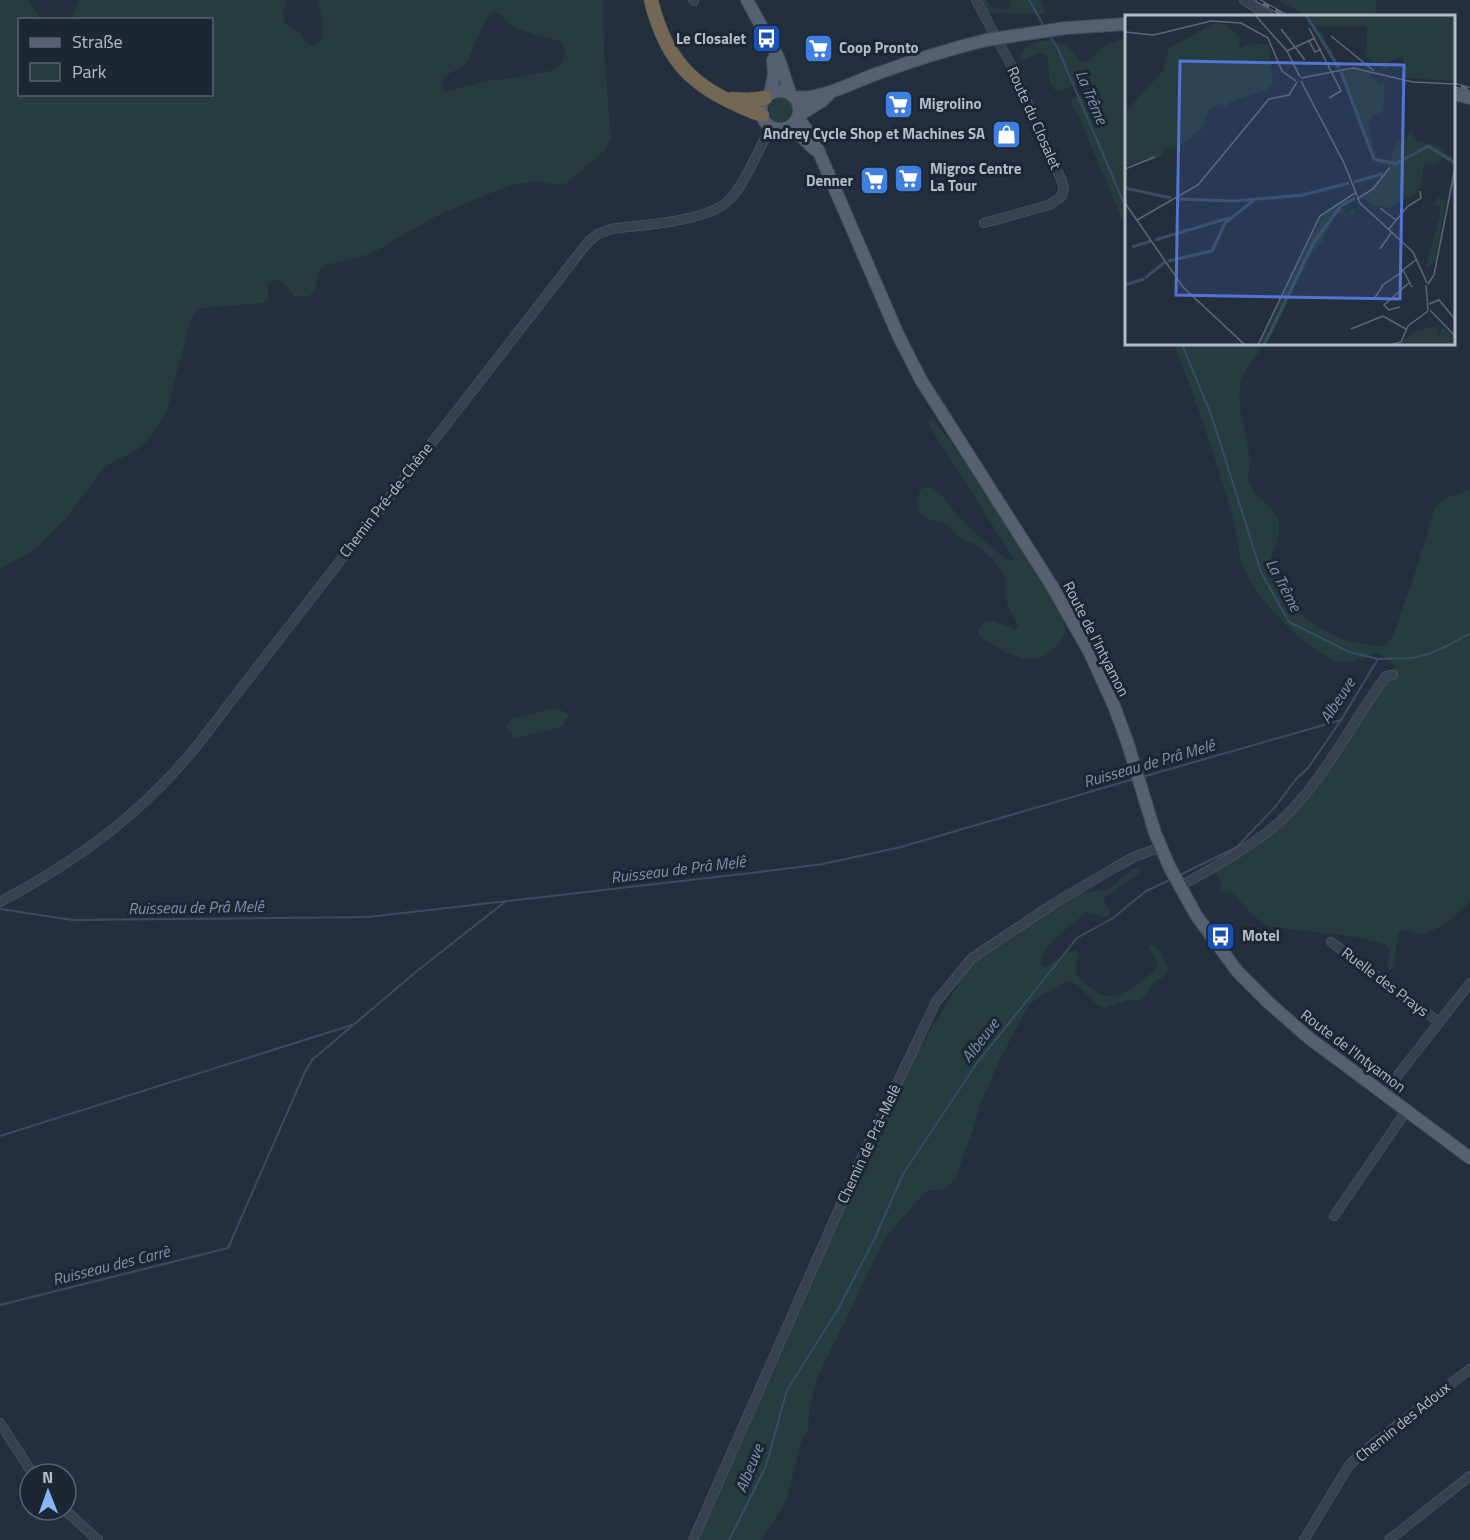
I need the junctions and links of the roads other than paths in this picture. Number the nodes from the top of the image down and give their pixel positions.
1 (651, 0) edge
2 (747, 0) edge
3 (976, 0) edge
4 (1244, 0) edge
5 (1267, 15) edge
6 (1125, 24) edge
7 (767, 39) junction
8 (832, 91) junction
9 (1455, 94) edge
10 (792, 95) junction
11 (768, 96) junction
12 (724, 98) junction
13 (1470, 99) edge
14 (762, 115) junction
15 (799, 116) junction
16 (771, 127) junction
17 (786, 128) junction
18 (822, 159) junction
19 (984, 223) dead end
20 (1393, 675) dead end
21 (1161, 847) junction
22 (1179, 885) junction
23 (0, 902) edge
24 (1331, 942) dead end
25 (1470, 983) edge
26 (1439, 1022) junction
27 (1383, 1093) junction
28 (1407, 1110) junction
29 (1470, 1158) edge
30 (1334, 1215) dead end
31 (1470, 1369) edge
32 (0, 1423) edge
33 (25, 1462) edge
34 (1470, 1476) edge
35 (78, 1521) edge
36 (98, 1540) edge
37 (693, 1540) edge
38 (1304, 1540) edge
39 (1389, 1540) edge

1 - 12 highway
2 - 7 main road
3 - 19 street, Route du Closalet
4 - 5 street
6 - 8 main road, bridge
7 - 10 main road
7 - 11 main road
8 - 10 main road
8 - 15 main road
9 - 13 main road
10 - 11 main road
10 - 15 main road
11 - 12 highway
11 - 14 main road
12 - 14 highway
14 - 16 main road
15 - 17 main road
15 - 18 main road, Route de l'Intyamon
16 - 17 main road
16 - 23 street, Chemin Pré-de-Chêne
17 - 18 main road, Route de l'Intyamon
18 - 21 main road, Route de l'Intyamon
20 - 22 street
21 - 22 main road, Route de l'Intyamon
21 - 37 street, Chemin de Prâ-Melê
22 - 27 main road, Route de l'Intyamon
24 - 26 street, Ruelle des Prays
25 - 26 street, Ruelle des Prays
26 - 27 street, Ruelle des Prays
27 - 28 main road, Route de l'Intyamon
28 - 29 main road, Route de l'Intyamon
28 - 30 street
31 - 38 street, Chemin des Adoux
32 - 33 street
34 - 39 street
35 - 36 street

